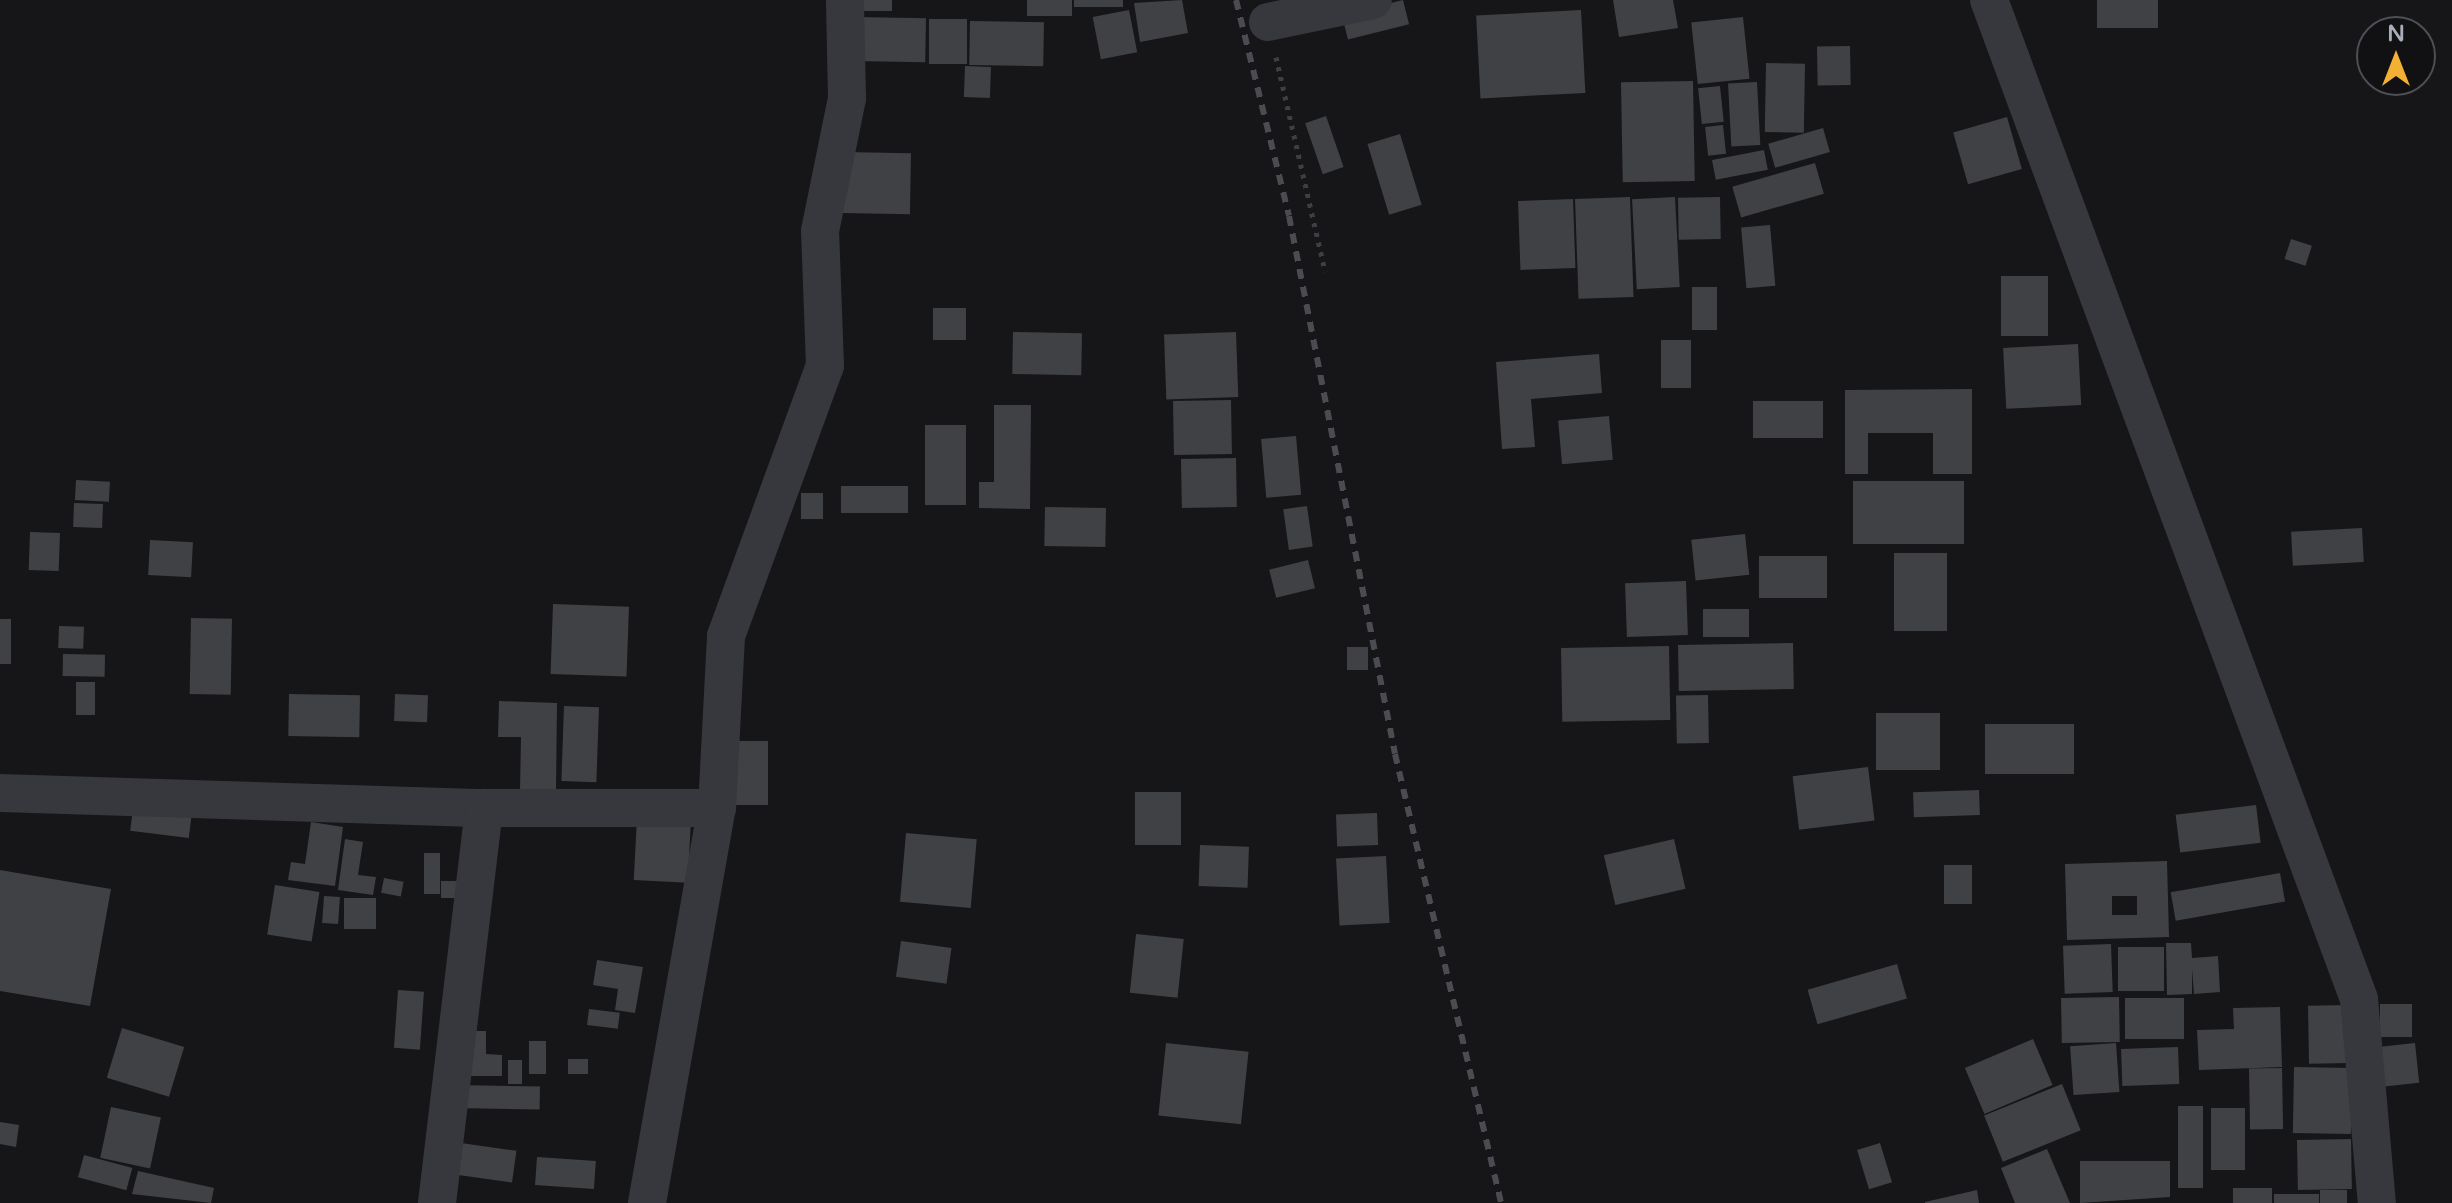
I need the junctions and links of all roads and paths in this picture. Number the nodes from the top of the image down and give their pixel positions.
1 (845, 0) edge
2 (1373, 0) edge
3 (1989, 0) edge
4 (1268, 22) joint
5 (1325, 271) dead end
6 (0, 793) edge
7 (484, 808) junction
8 (717, 808) junction
9 (437, 1203) edge
10 (647, 1203) edge
11 (2377, 1203) edge

1 - 8 street
2 - 4 street
3 - 11 street
4 - 5 path
6 - 7 street
7 - 8 street
7 - 9 street
8 - 10 street

